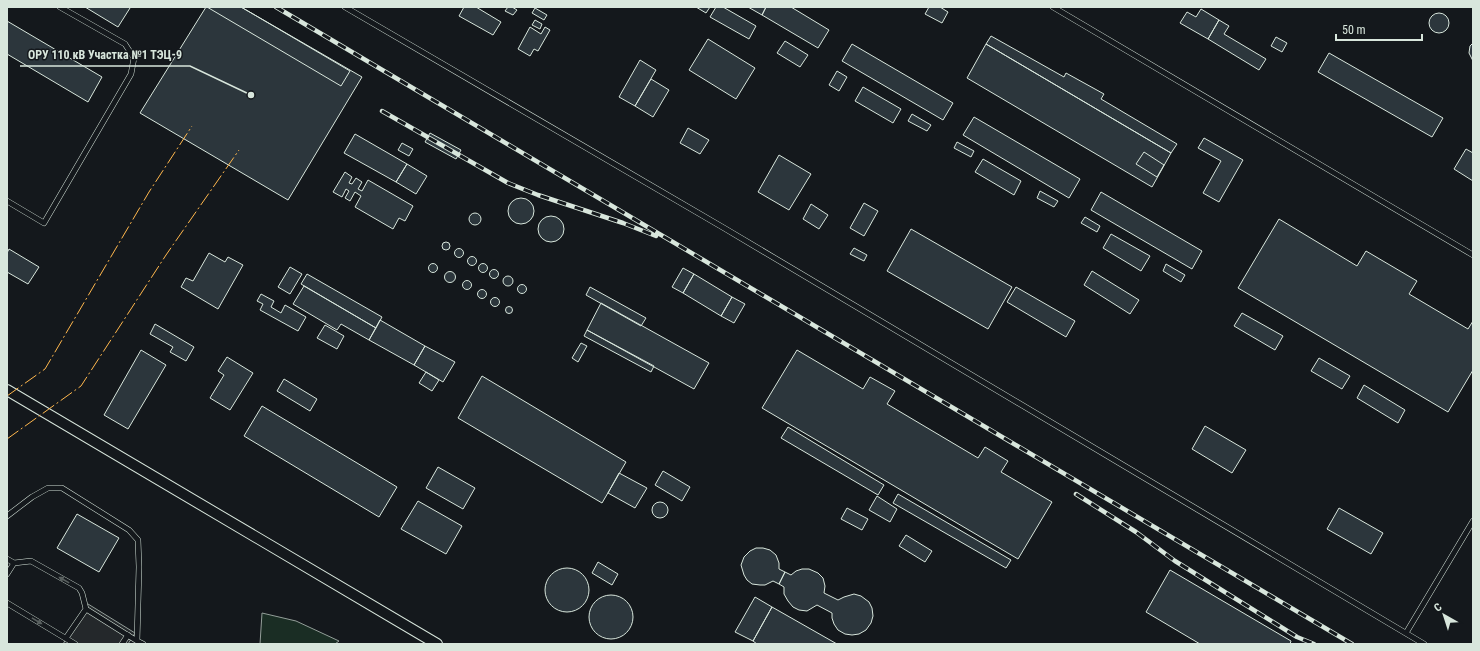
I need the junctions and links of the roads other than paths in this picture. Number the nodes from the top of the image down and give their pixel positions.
1 (60, 7) edge
2 (345, 7) edge
3 (1053, 7) edge
4 (7, 201) edge
5 (1473, 255) edge
6 (7, 390) edge
7 (7, 516) edge
8 (1473, 521) edge
9 (7, 558) edge
10 (14, 563) junction
11 (7, 574) edge
12 (7, 603) edge
13 (86, 609) junction
14 (1406, 633) junction
15 (128, 635) junction
16 (66, 638) junction
17 (137, 641) junction
18 (75, 644) edge
19 (122, 644) edge
20 (143, 644) edge
21 (437, 644) edge
22 (1424, 644) edge

1 - 4 lane
2 - 14 lane
3 - 5 lane
6 - 21 street
7 - 17 lane
8 - 14 lane
9 - 10 lane
10 - 11 lane
13 -> 10 lane
12 -> 16 lane
13 - 15 lane
13 - 16 lane
14 - 22 lane
15 - 17 lane
15 - 19 lane
16 - 18 lane
17 - 20 lane

